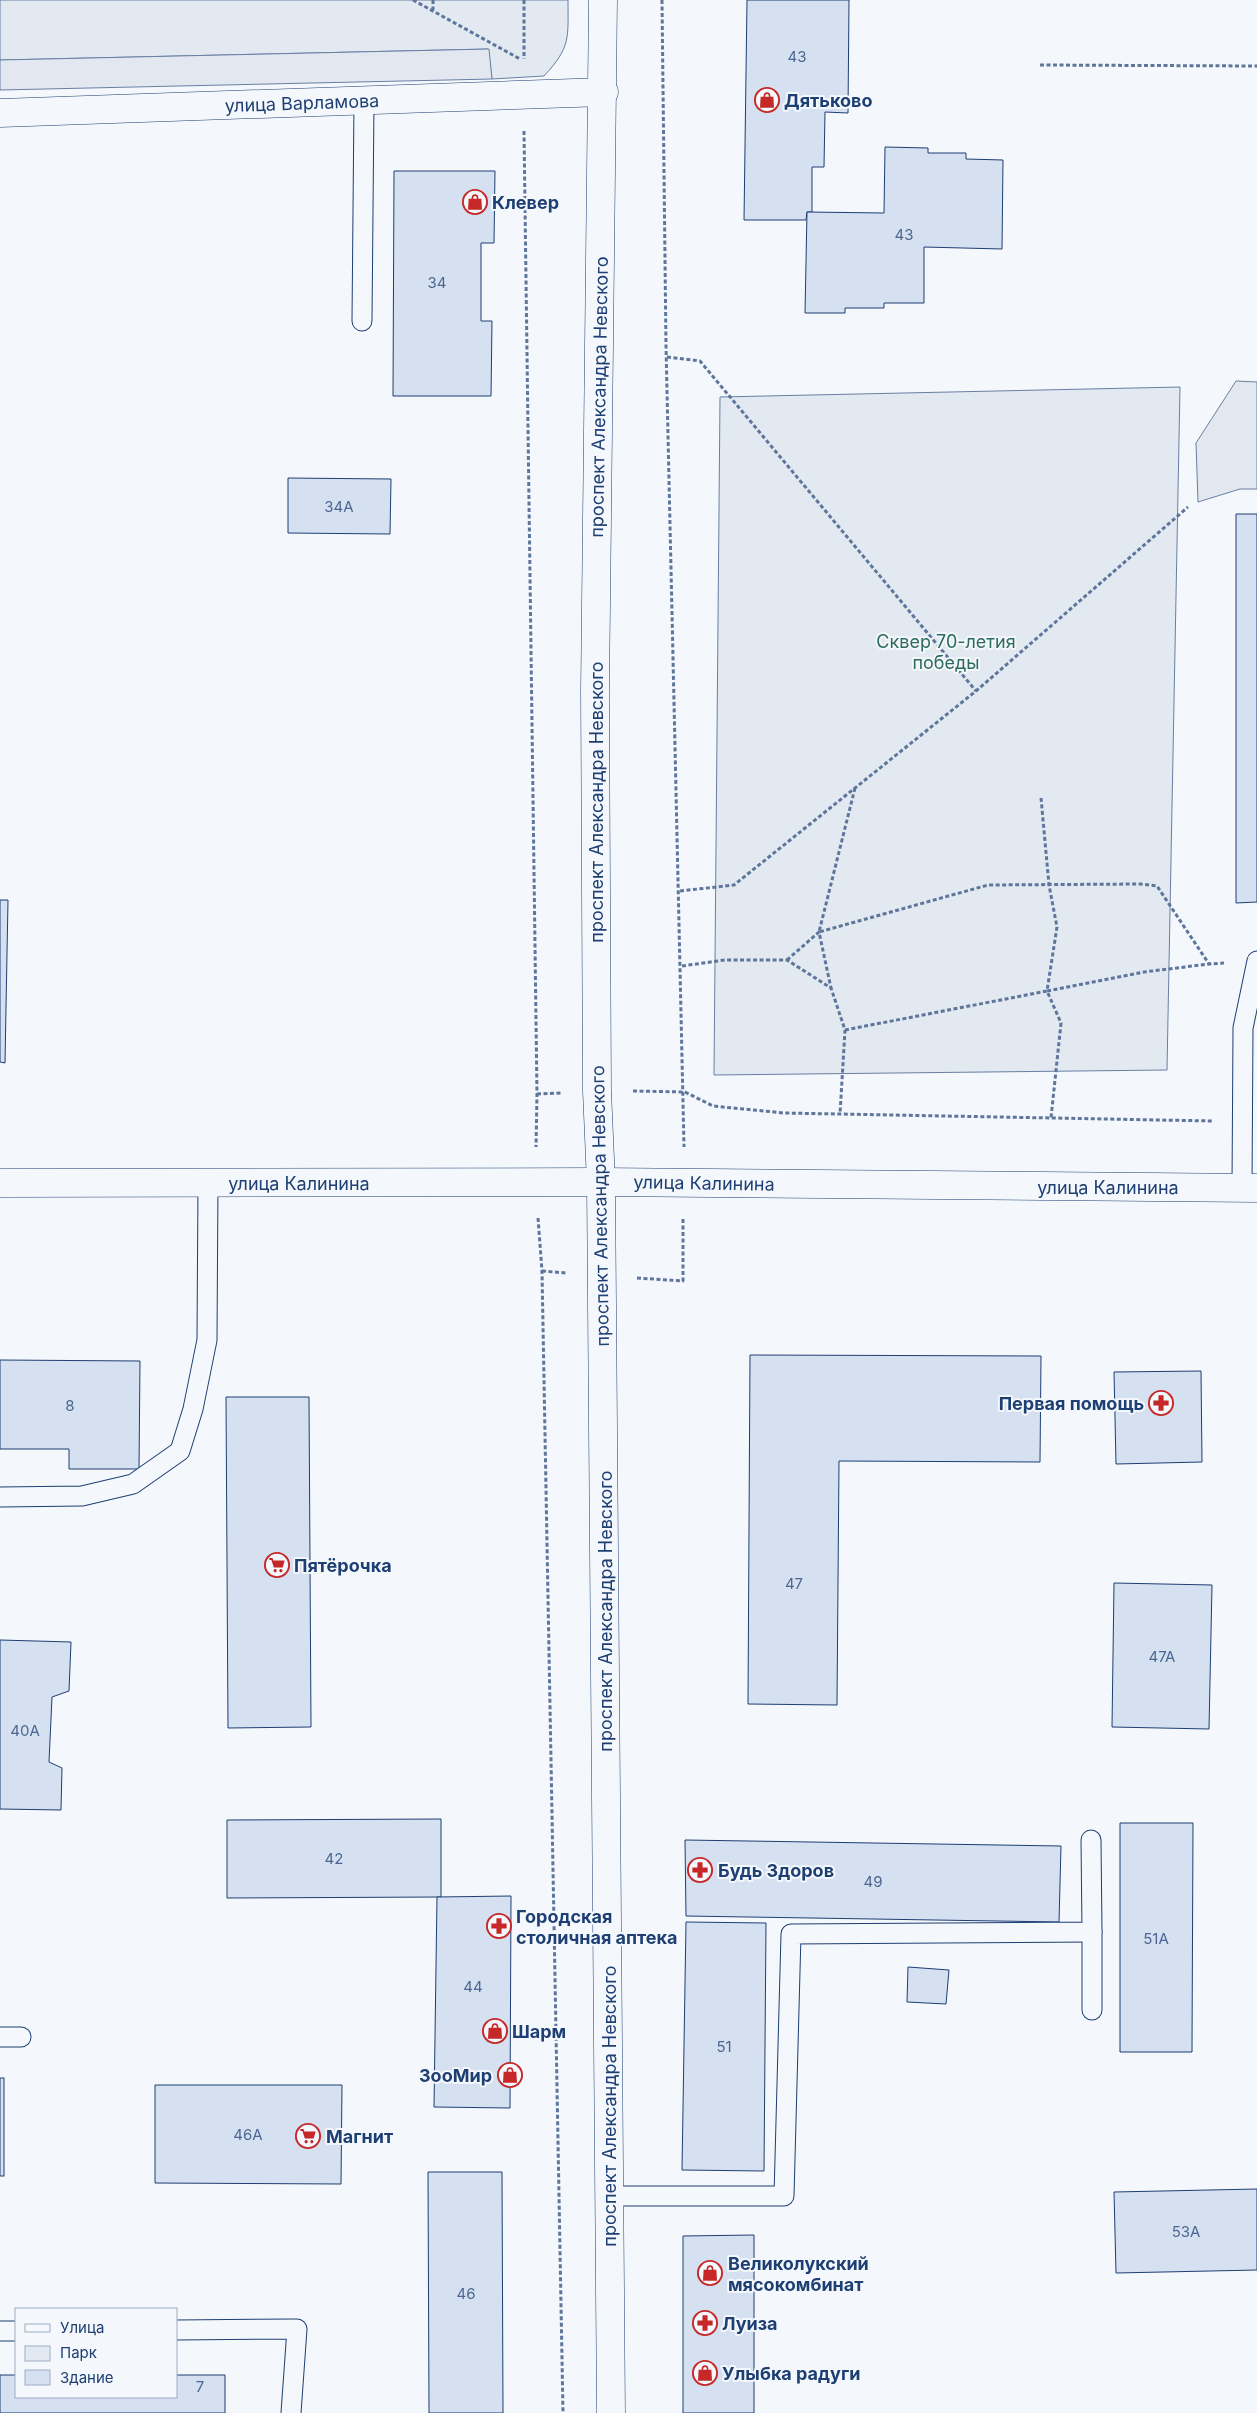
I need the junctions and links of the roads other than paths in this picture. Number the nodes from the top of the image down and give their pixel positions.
1 (603, 0) edge
2 (604, 92) junction
3 (364, 101) junction
4 (0, 114) edge
5 (362, 321) dead end
6 (1256, 961) edge
7 (601, 1182) junction
8 (208, 1183) junction
9 (0, 1184) edge
10 (1249, 1187) edge
11 (0, 1497) edge
12 (1091, 1840) dead end
13 (1092, 1932) junction
14 (1092, 2010) dead end
15 (0, 2037) edge
16 (21, 2037) dead end
17 (609, 2196) junction
18 (178, 2330) edge
19 (0, 2331) edge
20 (15, 2331) edge
21 (291, 2413) edge
22 (611, 2413) edge

1 - 2 main road, проспект Александра Невского
2 - 3 main road, улица Варламова
2 - 7 main road, проспект Александра Невского
3 - 4 main road, улица Варламова
3 - 5 lane
6 - 10 lane
7 - 8 main road, улица Калинина
7 - 10 main road, улица Калинина
7 - 17 main road, проспект Александра Невского
8 - 9 main road, улица Калинина
8 - 11 lane
12 - 13 lane
13 - 14 lane
13 - 17 lane
15 - 16 lane
17 - 22 main road, проспект Александра Невского
18 - 21 lane
19 - 20 lane

